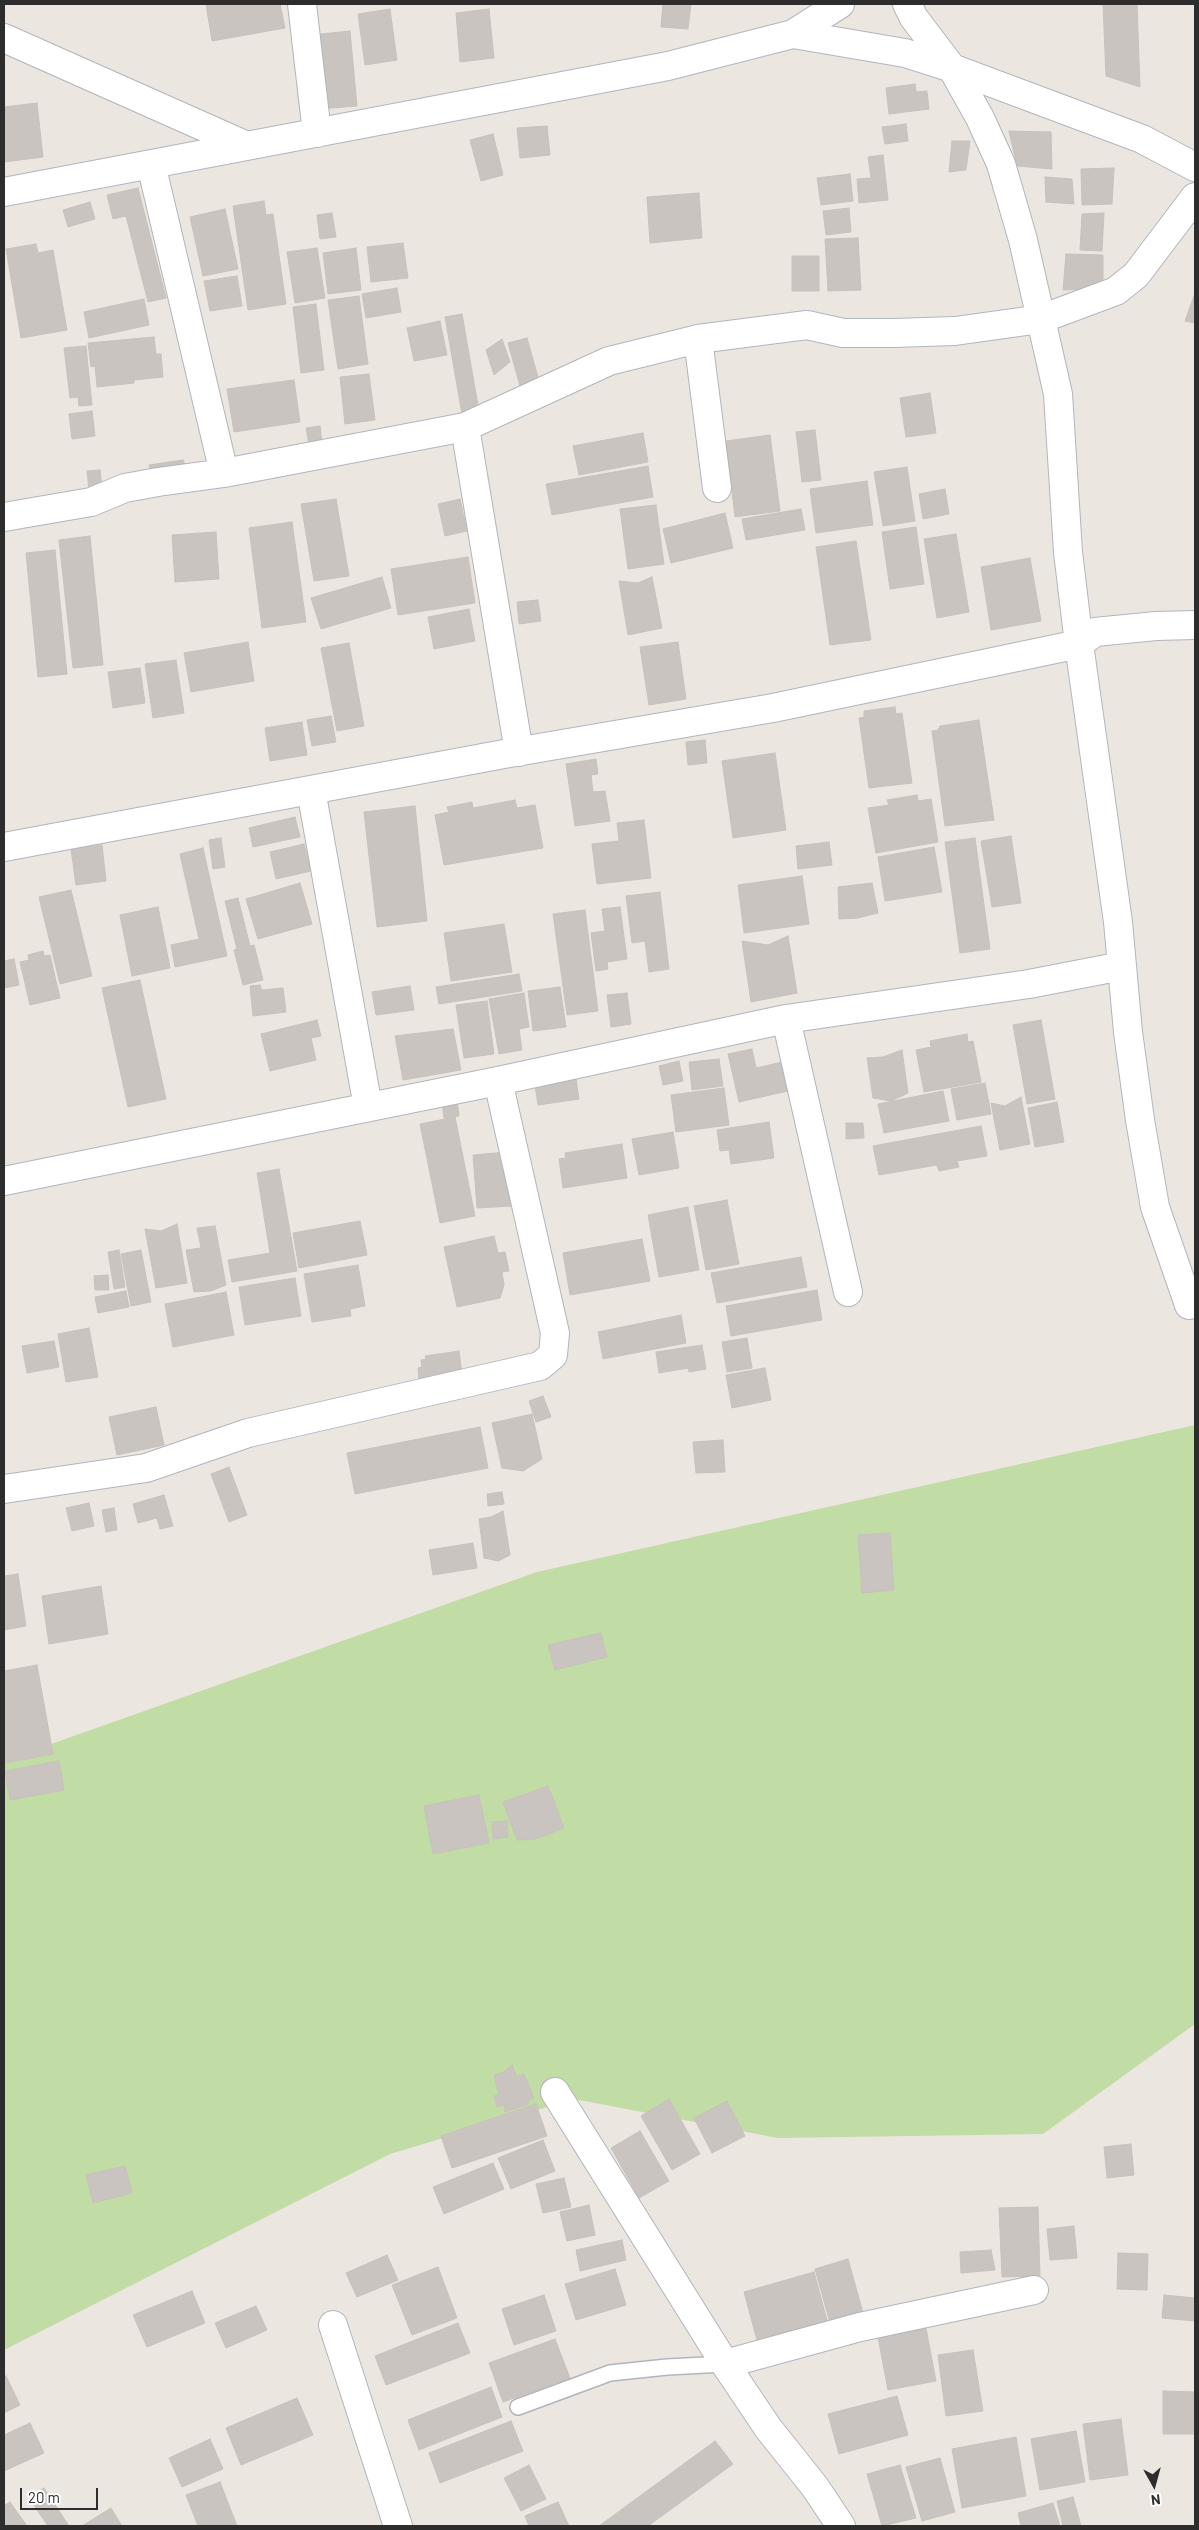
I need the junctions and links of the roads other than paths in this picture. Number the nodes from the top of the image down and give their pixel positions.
1 (302, 4) edge
2 (840, 4) edge
3 (908, 4) edge
4 (793, 34) junction
5 (4, 38) edge
6 (952, 68) junction
7 (317, 133) junction
8 (247, 146) junction
9 (151, 164) junction
10 (1195, 167) edge
11 (4, 192) edge
12 (1195, 197) edge
13 (1041, 319) junction
14 (698, 339) junction
15 (465, 428) junction
16 (224, 474) junction
17 (718, 488) dead end
18 (4, 517) edge
19 (1195, 625) edge
20 (1079, 644) junction
21 (519, 752) junction
22 (311, 790) junction
23 (4, 847) edge
24 (1122, 966) junction
25 (786, 1019) junction
26 (498, 1081) junction
27 (368, 1107) junction
28 (4, 1180) edge
29 (848, 1292) dead end
30 (1189, 1305) dead end
31 (4, 1489) edge
32 (555, 2092) dead end
33 (1034, 2290) dead end
34 (333, 2325) dead end
35 (724, 2364) junction
36 (518, 2407) dead end
37 (398, 2526) edge
38 (841, 2526) edge

1 - 7 street
2 - 4 street
3 - 6 street
4 - 6 street
4 - 7 street
5 - 8 street
6 - 10 street
6 - 13 street
7 - 8 street
8 - 9 street
9 - 11 street
9 - 16 street
12 - 13 street
13 - 14 street
13 - 20 street
14 - 15 street
14 - 17 street
15 - 16 street
15 - 21 street
16 - 18 street
19 - 20 street
20 - 21 street
20 - 24 street
21 - 22 street
22 - 23 street
22 - 27 street
24 - 25 street
24 - 30 street
25 - 26 street
25 - 29 street
26 - 27 street
26 - 31 street
27 - 28 street
32 - 35 street
33 - 35 street
34 - 37 street
35 - 36 lane
35 - 38 street

